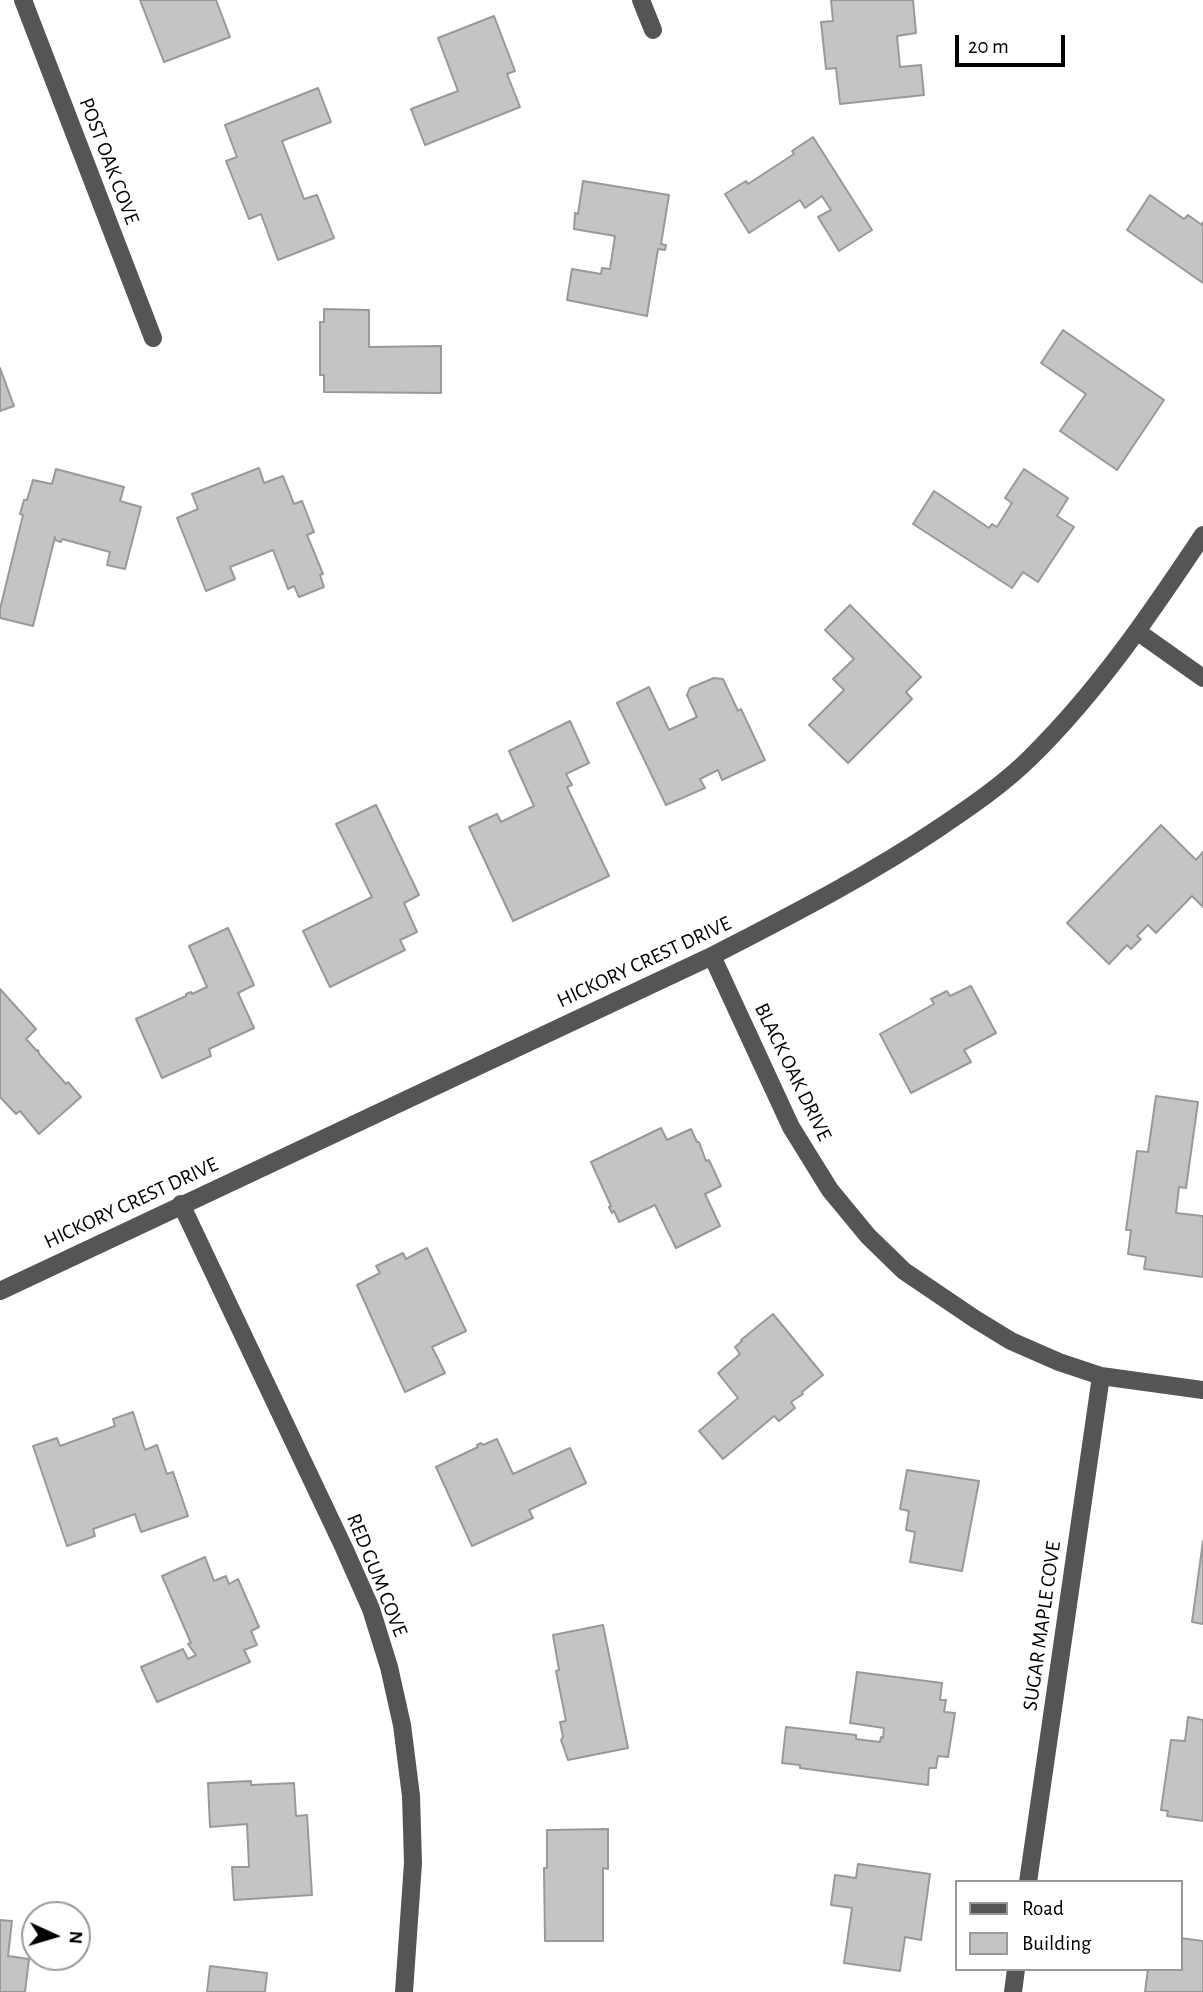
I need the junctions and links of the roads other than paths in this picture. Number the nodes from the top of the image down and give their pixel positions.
1 (23, 0) edge
2 (642, 0) edge
3 (653, 30) dead end
4 (153, 338) dead end
5 (1203, 535) edge
6 (1138, 632) junction
7 (1203, 678) edge
8 (712, 956) junction
9 (181, 1204) junction
10 (0, 1291) edge
11 (1101, 1376) junction
12 (1203, 1390) edge
13 (1028, 1880) edge
14 (1016, 1971) edge
15 (404, 1992) edge
16 (1013, 1992) edge

1 - 4 street, POST OAK COVE
2 - 3 street
5 - 6 street, HICKORY CREST DRIVE
6 - 7 street
6 - 8 street, HICKORY CREST DRIVE
8 - 9 street, HICKORY CREST DRIVE
8 - 11 street, BLACK OAK DRIVE
9 - 10 street, HICKORY CREST DRIVE
9 - 15 street, RED GUM COVE
11 - 12 street, BLACK OAK DRIVE
11 - 13 street, SUGAR MAPLE COVE
14 - 16 street

